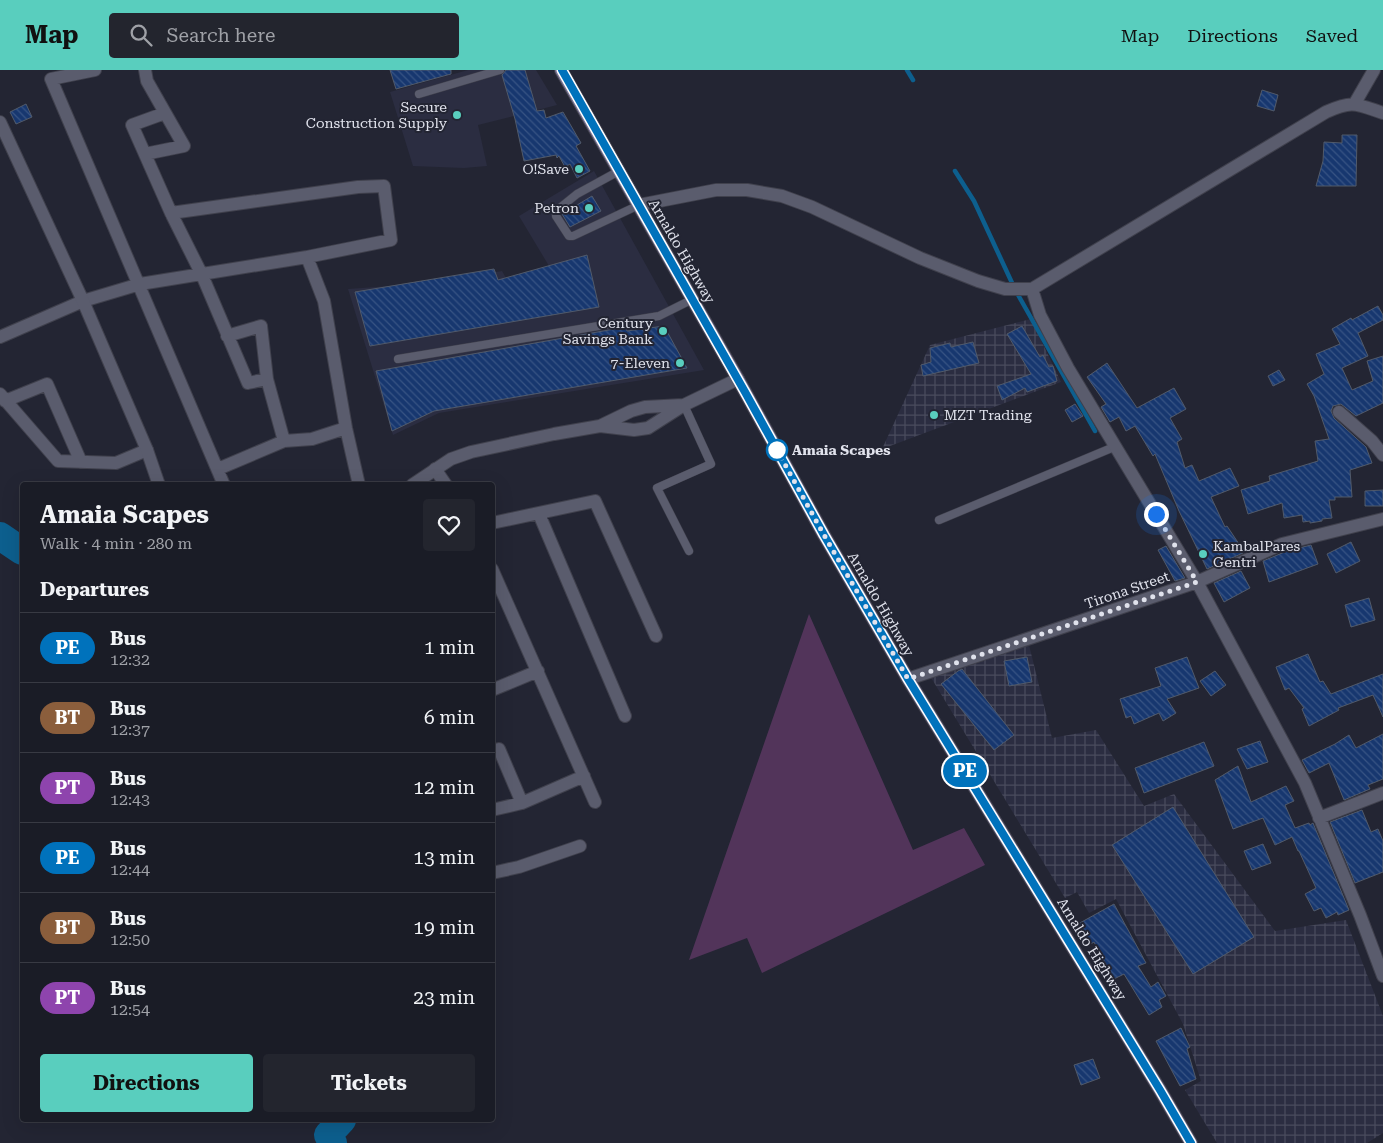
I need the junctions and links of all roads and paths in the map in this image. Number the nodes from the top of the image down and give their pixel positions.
1 (95, 70) edge
2 (145, 70) edge
3 (500, 70) edge
4 (562, 70) edge
5 (1374, 70) edge
6 (419, 94) dead end
7 (1355, 103) junction
8 (165, 113) junction
9 (1383, 113) edge
10 (0, 122) edge
11 (144, 154) junction
12 (619, 171) junction
13 (639, 205) junction
14 (171, 213) junction
15 (306, 257) junction
16 (202, 275) junction
17 (140, 284) junction
18 (1032, 289) junction
19 (693, 300) junction
20 (83, 301) junction
21 (227, 336) junction
22 (0, 337) edge
23 (398, 359) dead end
24 (267, 379) junction
25 (738, 379) junction
26 (3, 397) edge
27 (684, 405) junction
28 (1340, 412) dead end
29 (600, 426) junction
30 (346, 428) junction
31 (284, 441) junction
32 (1114, 447) junction
33 (147, 450) junction
34 (1383, 455) edge
35 (81, 462) junction
36 (435, 469) junction
37 (218, 470) junction
38 (158, 482) edge
39 (223, 482) edge
40 (358, 482) edge
41 (416, 482) edge
42 (444, 482) edge
43 (539, 514) junction
44 (1383, 519) edge
45 (939, 520) dead end
46 (495, 522) edge
47 (689, 551) dead end
48 (495, 576) edge
49 (1197, 582) junction
50 (656, 636) dead end
51 (538, 671) junction
52 (908, 679) junction
53 (495, 689) edge
54 (625, 716) dead end
55 (495, 751) edge
56 (584, 776) junction
57 (1383, 793) edge
58 (595, 802) dead end
59 (522, 803) junction
60 (495, 809) edge
61 (1319, 818) junction
62 (580, 846) dead end
63 (495, 873) edge
64 (1383, 976) edge
65 (1191, 1143) edge

1 - 17 street
2 - 8 street
3 - 6 lane
4 - 12 main road, Arnaldo Highway
5 - 7 street
7 - 9 street
7 - 18 street
8 - 11 street
8 - 11 street
10 - 20 street
11 - 14 street
12 - 13 main road, Arnaldo Highway
12 - 13 lane
13 - 18 street
13 - 19 main road, Arnaldo Highway
14 - 15 street
14 - 16 street
15 - 16 street
15 - 30 street
16 - 17 street
16 - 21 street
17 - 20 street
17 - 37 street
18 - 32 street
19 - 23 lane
19 - 25 main road, Arnaldo Highway
20 - 22 street
20 - 33 street
21 - 24 street
21 - 24 street
24 - 31 street
25 - 27 street
25 - 52 main road, Arnaldo Highway
26 - 35 street
26 - 35 street
27 - 29 street
27 - 29 street
27 - 47 lane
28 - 34 street
29 - 36 street
30 - 31 street
30 - 40 street
31 - 37 street
32 - 45 lane
32 - 49 street
33 - 35 street
33 - 38 street
36 - 41 street
36 - 42 street
37 - 39 street
43 - 46 street
43 - 50 street
43 - 54 street
44 - 49 street, Tirona Street
48 - 51 street
49 - 52 street, Tirona Street
49 - 61 street
51 - 53 street
51 - 56 street
52 - 65 main road, Arnaldo Highway
55 - 59 street
56 - 58 street
56 - 59 street
57 - 61 street
59 - 60 street
61 - 64 street
62 - 63 street

